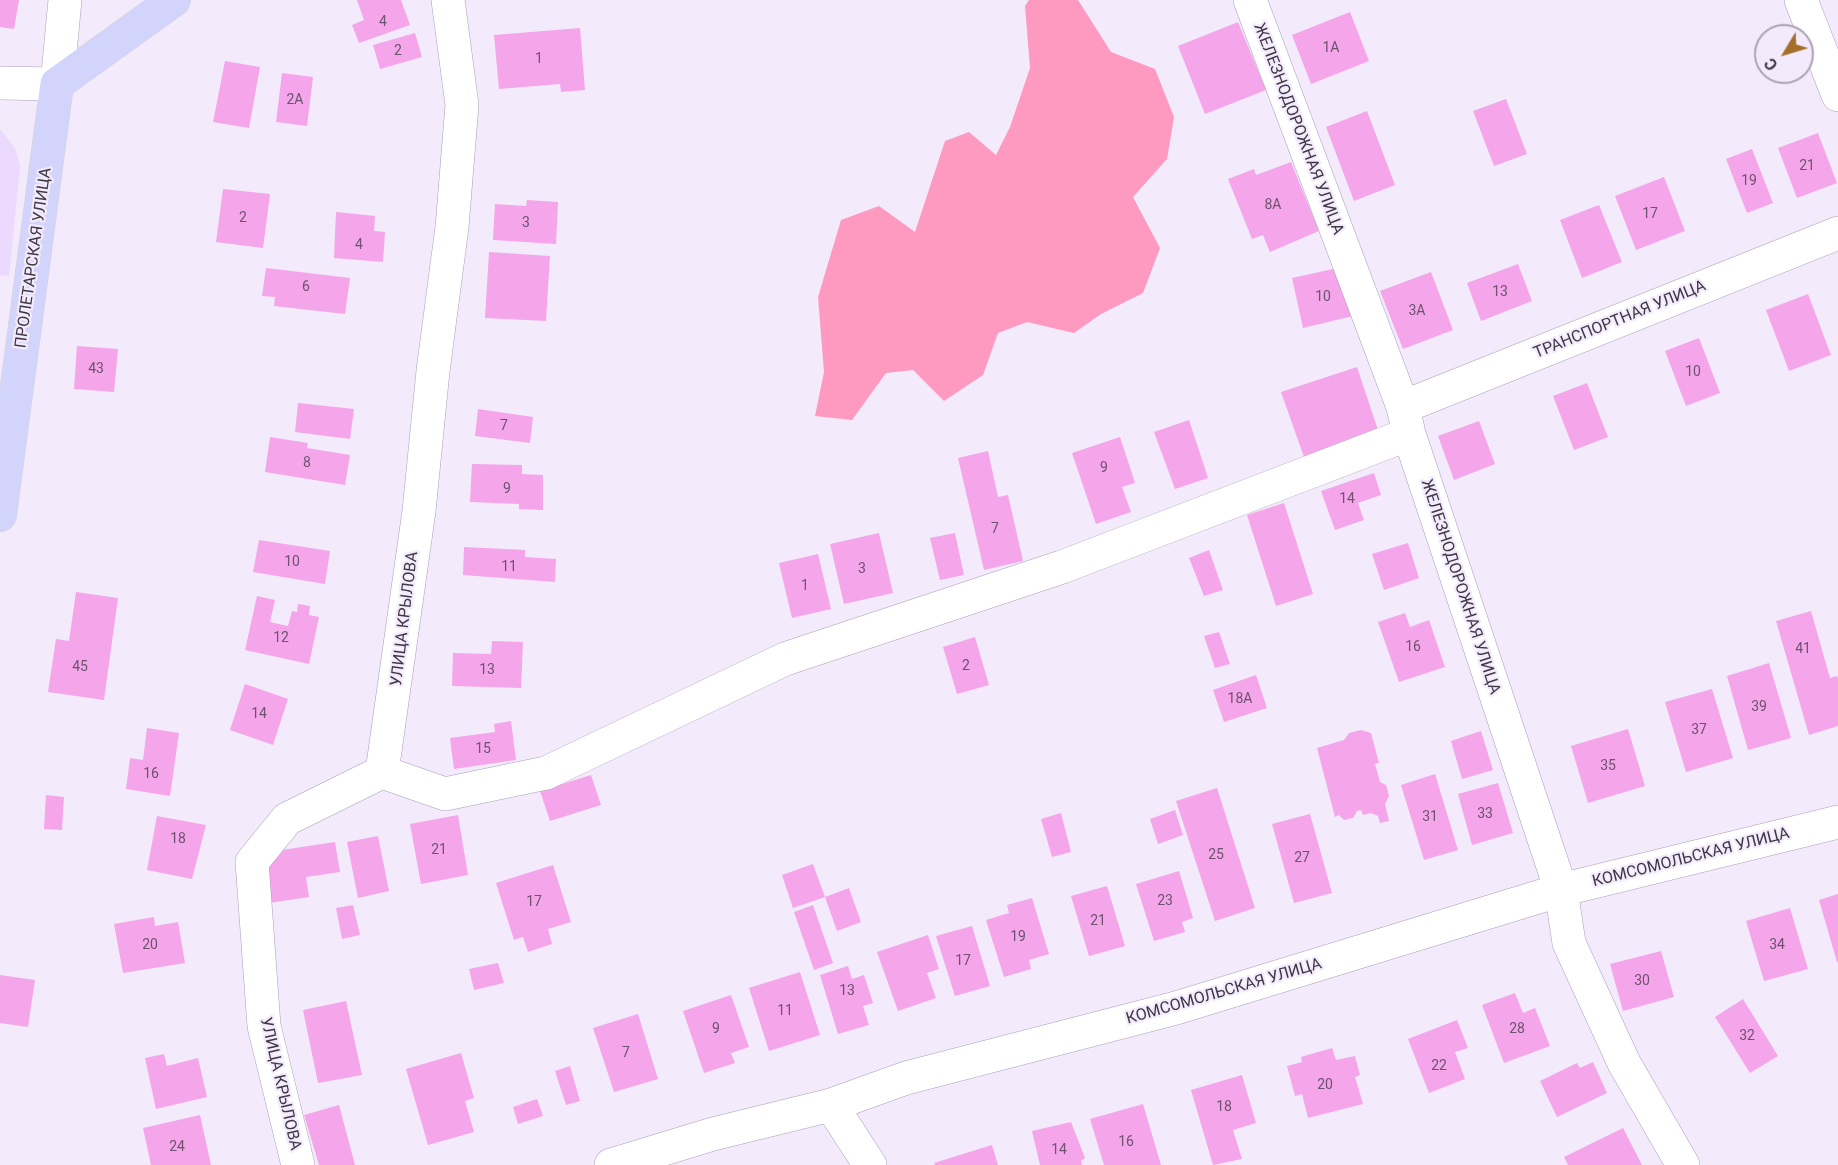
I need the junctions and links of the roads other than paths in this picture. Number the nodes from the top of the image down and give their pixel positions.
1 (65, 0) edge
2 (143, 0) edge
3 (173, 0) edge
4 (448, 0) edge
5 (1250, 0) edge
6 (1801, 0) edge
7 (0, 83) edge
8 (57, 84) junction
9 (1838, 95) edge
10 (1838, 233) edge
11 (1406, 421) junction
12 (0, 515) edge
13 (382, 772) junction
14 (1838, 822) edge
15 (1561, 890) junction
16 (831, 1105) junction
17 (298, 1165) edge
18 (611, 1165) edge
19 (870, 1165) edge
20 (1683, 1165) edge

1 - 8 street, ПРОЛЕТАРСКАЯ УЛИЦА
2 - 3 street
3 - 8 main road
4 - 13 street, УЛИЦА КРЫЛОВА
5 - 11 street, ЖЕЛЕЗНОДОРОЖНАЯ УЛИЦА
6 - 9 street
7 - 8 street
8 - 12 main road, ПРОЛЕТАРСКАЯ УЛИЦА
10 - 11 street, ТРАНСПОРТНАЯ УЛИЦА
11 - 13 street, ТРАНСПОРТНАЯ УЛИЦА
11 - 15 street, ЖЕЛЕЗНОДОРОЖНАЯ УЛИЦА
13 - 17 street, УЛИЦА КРЫЛОВА
14 - 15 street, КОМСОМОЛЬСКАЯ УЛИЦА
15 - 16 street, КОМСОМОЛЬСКАЯ УЛИЦА
15 - 20 street, ЖЕЛЕЗНОДОРОЖНАЯ УЛИЦА
16 - 18 street, КОМСОМОЛЬСКАЯ УЛИЦА
16 - 19 street

